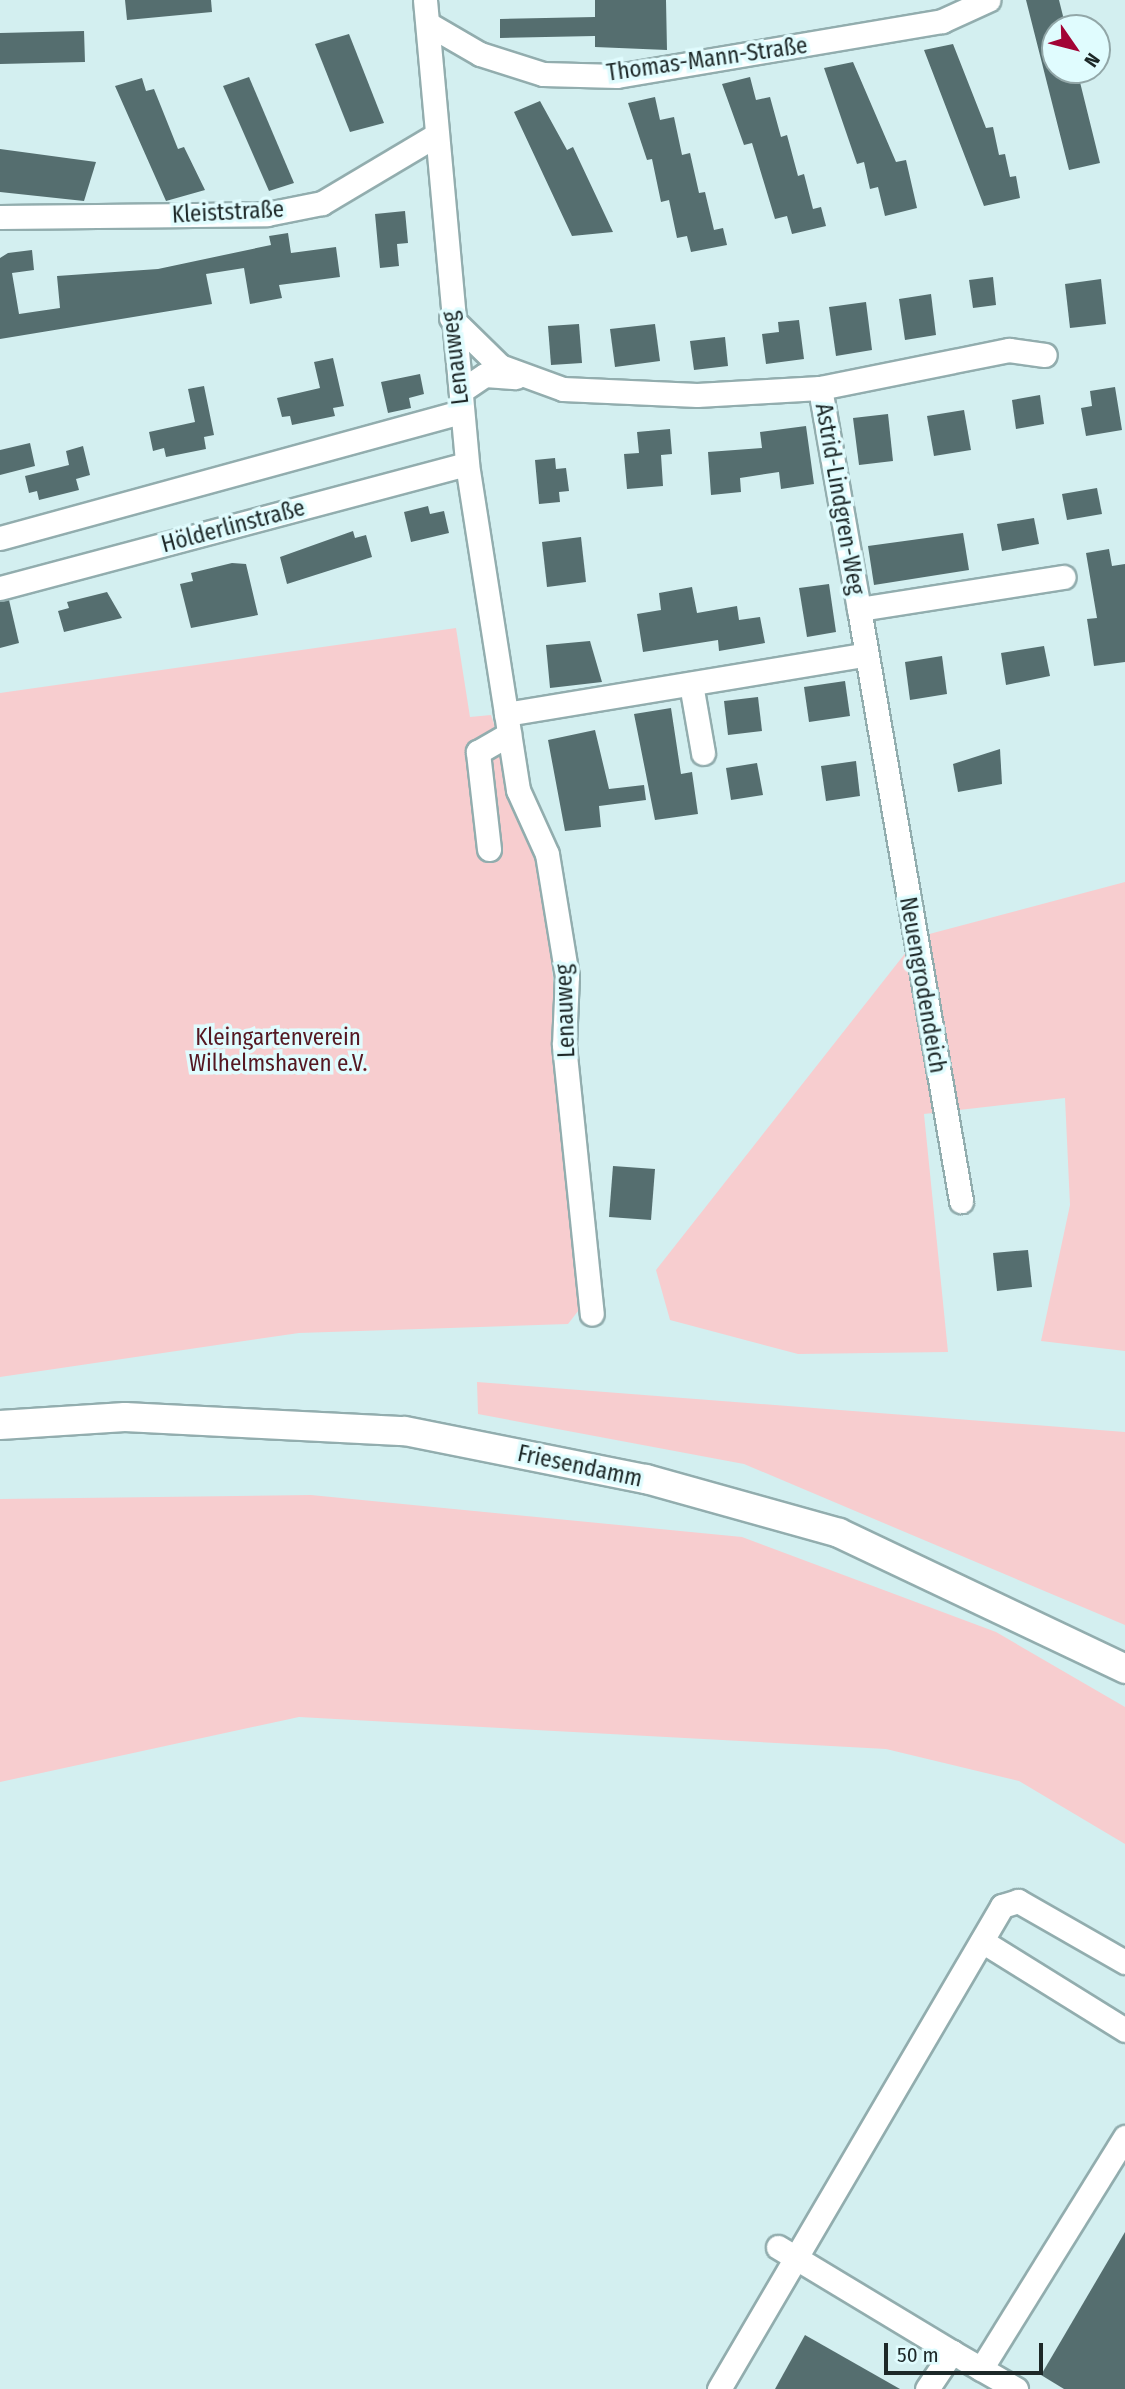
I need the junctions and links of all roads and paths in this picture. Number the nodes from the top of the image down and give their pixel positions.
1 (425, 0) edge
2 (988, 0) edge
3 (429, 26) junction
4 (436, 135) junction
5 (0, 217) edge
6 (450, 317) junction
7 (1045, 355) dead end
8 (526, 378) junction
9 (820, 388) junction
10 (461, 402) junction
11 (467, 464) junction
12 (0, 538) edge
13 (1064, 577) dead end
14 (0, 587) edge
15 (859, 610) junction
16 (864, 655) junction
17 (691, 684) junction
18 (508, 724) junction
19 (703, 753) dead end
20 (886, 769) joint
21 (489, 849) dead end
22 (961, 1201) dead end
23 (592, 1314) dead end
24 (0, 1425) edge
25 (1125, 1669) edge
26 (982, 1941) junction
27 (1125, 1962) edge
28 (1125, 2030) edge
29 (1125, 2137) edge
30 (786, 2252) junction
31 (952, 2352) junction
32 (981, 2369) junction
33 (719, 2389) edge
34 (927, 2389) edge
35 (1016, 2389) edge

1 - 3 street, Lenauweg
2 - 3 street, Thomas-Mann-Straße
3 - 4 street, Lenauweg
4 - 5 street, Kleiststraße
4 - 6 street, Lenauweg
6 - 8 street
6 - 10 street, Lenauweg
7 - 9 street
8 - 9 street
8 - 10 street
9 - 15 street, Astrid-Lindgren-Weg
10 - 11 street, Lenauweg
10 - 12 street
11 - 14 street, Hölderlinstraße
11 - 18 street, Lenauweg
13 - 15 street, Astrid-Lindgren-Weg
15 - 16 street, Astrid-Lindgren-Weg
16 - 17 street
16 - 20 street, Astrid-Lindgren-Weg
17 - 18 street
17 - 19 street
18 - 21 street
18 - 23 street, Lenauweg
20 - 22 street, Neuengrodendeich
24 - 25 main road, Friesendamm
26 - 27 street
26 - 28 street
26 - 30 street
29 - 32 street
30 - 31 street
30 - 33 street
31 - 32 street
31 - 34 street
32 - 35 street

